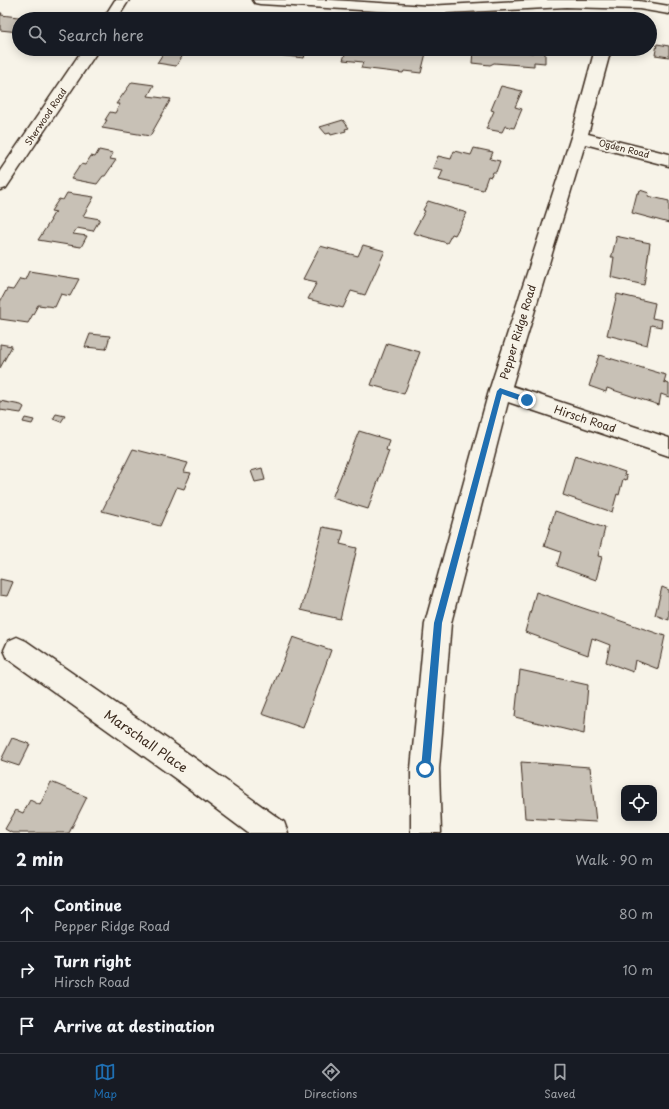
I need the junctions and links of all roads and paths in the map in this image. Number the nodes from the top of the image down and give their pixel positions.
1 (122, 0) edge
2 (260, 0) edge
3 (300, 2) edge
4 (616, 2) edge
5 (669, 10) edge
6 (114, 12) edge
7 (614, 12) edge
8 (86, 56) edge
9 (601, 56) edge
10 (579, 137) junction
11 (669, 160) edge
12 (0, 184) edge
13 (500, 391) junction
14 (669, 447) edge
15 (17, 650) dead end
16 (273, 833) edge
17 (426, 833) edge

1 - 6 street
2 - 3 street
3 - 4 street
4 - 5 street
4 - 7 street
8 - 12 street, Sherwood Road
9 - 10 street, Pepper Ridge Road
10 - 11 street, Ogden Road
10 - 13 street, Pepper Ridge Road
13 - 14 street, Hirsch Road
13 - 17 street, Pepper Ridge Road
15 - 16 street, Marschall Place

